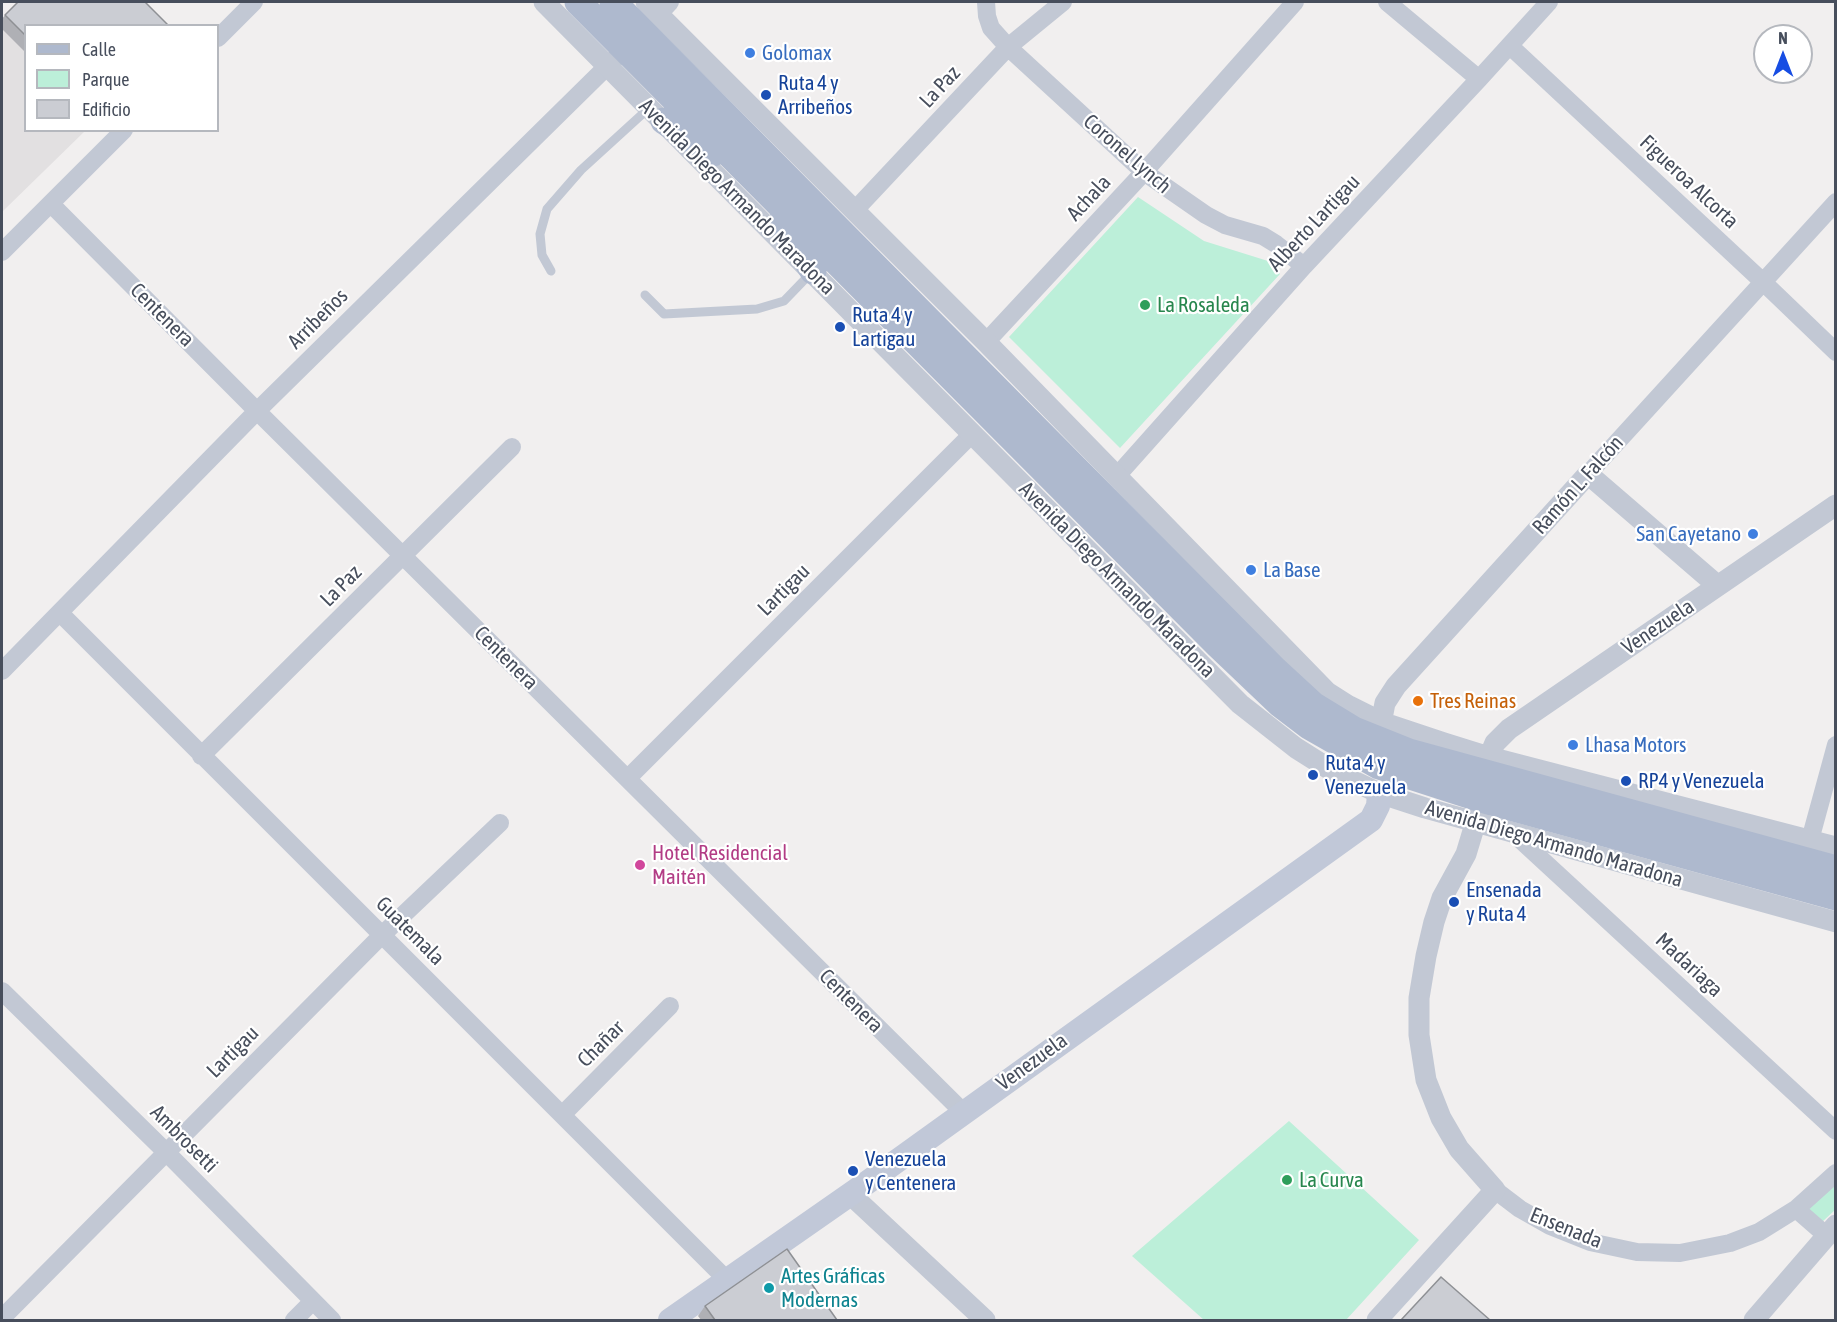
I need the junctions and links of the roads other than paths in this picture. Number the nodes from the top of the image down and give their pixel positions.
1 (254, 2) edge
2 (544, 2) edge
3 (578, 2) edge
4 (613, 2) edge
5 (986, 2) edge
6 (1063, 2) edge
7 (1295, 2) edge
8 (1387, 2) edge
9 (1549, 2) edge
10 (641, 27) edge
11 (219, 37) edge
12 (1008, 46) junction
13 (1510, 46) junction
14 (1479, 79) junction
15 (656, 114) junction
16 (122, 132) edge
17 (1144, 172) junction
18 (758, 183) junction
19 (1836, 202) edge
20 (51, 204) junction
21 (855, 210) junction
22 (2, 252) edge
23 (1304, 266) junction
24 (552, 271) dead end
25 (813, 272) junction
26 (1762, 281) junction
27 (645, 296) dead end
28 (986, 342) junction
29 (1836, 352) edge
30 (257, 411) junction
31 (972, 434) junction
32 (512, 447) dead end
33 (1588, 474) junction
34 (1116, 477) junction
35 (1836, 505) edge
36 (404, 556) junction
37 (1718, 586) junction
38 (60, 613) junction
39 (2, 671) edge
40 (1379, 743) junction
41 (1836, 745) edge
42 (201, 756) junction
43 (628, 778) junction
44 (1483, 788) junction
45 (1379, 793) junction
46 (500, 823) dead end
47 (1513, 833) junction
48 (1810, 840) junction
49 (1836, 847) edge
50 (1836, 869) edge
51 (1836, 897) edge
52 (1836, 922) edge
53 (382, 935) junction
54 (2, 992) edge
55 (670, 1006) dead end
56 (963, 1112) junction
57 (563, 1114) junction
58 (1836, 1131) edge
59 (165, 1151) junction
60 (1836, 1173) edge
61 (1495, 1190) junction
62 (850, 1194) junction
63 (1796, 1209) junction
64 (1831, 1230) edge
65 (728, 1281) junction
66 (313, 1301) junction
67 (2, 1318) edge
68 (294, 1320) edge
69 (332, 1320) edge
70 (670, 1320) edge
71 (985, 1320) edge
72 (1377, 1320) edge
73 (1754, 1320) edge

1 - 11 street
2 - 10 street, Avenida Diego Armando Maradona
3 - 10 main road, Avenida Diego Armando Maradona
4 - 10 main road, Avenida Diego Armando Maradona
5 - 12 street, Coronel Lynch
6 - 12 street, La Paz
7 - 17 street, Achala
8 - 14 street
9 - 13 street, Alberto Lartigau
10 - 15 street, Avenida Diego Armando Maradona
10 - 18 main road, Avenida Diego Armando Maradona
10 - 21 street, Avenida Diego Armando Maradona
10 - 30 street, Arribeños
10 - 40 main road, Avenida Diego Armando Maradona
12 - 17 street, Coronel Lynch
12 - 21 street, La Paz
13 - 14 street, Alberto Lartigau
13 - 26 street, Figueroa Alcorta
14 - 23 street, Alberto Lartigau
15 - 18 main road
15 - 24 lane
15 - 25 street, Avenida Diego Armando Maradona
16 - 20 street
17 - 23 street, Coronel Lynch
17 - 28 street, Achala
18 - 25 main road
18 - 40 main road, Avenida Diego Armando Maradona
19 - 26 street, Ramón L. Falcón
20 - 22 street
20 - 30 street, Centenera
21 - 28 street, Avenida Diego Armando Maradona
23 - 34 street, Alberto Lartigau
25 - 27 lane
25 - 31 street, Avenida Diego Armando Maradona
26 - 29 street, Figueroa Alcorta
26 - 33 street, Ramón L. Falcón
28 - 34 street, Avenida Diego Armando Maradona
30 - 36 street, Centenera
30 - 38 street, Arribeños
31 - 43 street, Lartigau
31 - 45 street, Avenida Diego Armando Maradona
32 - 36 street, La Paz
33 - 37 street
33 - 40 street, Ramón L. Falcón
34 - 40 street, Avenida Diego Armando Maradona
35 - 37 street, Venezuela
36 - 42 street, La Paz
36 - 43 street, Centenera
37 - 44 street, Venezuela
38 - 39 street, Arribeños
38 - 42 street, Guatemala
40 - 44 main road, Avenida Diego Armando Maradona
40 - 44 street, Avenida Diego Armando Maradona
40 - 45 street, Ramón L. Falcón
41 - 48 street
42 - 53 street, Guatemala
43 - 56 street, Centenera
44 - 45 street, Avenida Diego Armando Maradona
44 - 47 street, Avenida Diego Armando Maradona
44 - 48 street, Avenida Diego Armando Maradona
44 - 50 main road, Avenida Diego Armando Maradona
44 - 51 main road, Avenida Diego Armando Maradona
44 - 61 street, Ensenada
45 - 56 main road, Venezuela
46 - 53 street, Lartigau
47 - 52 street, Avenida Diego Armando Maradona
47 - 58 street, Madariaga
48 - 49 street, Avenida Diego Armando Maradona
53 - 57 street, Guatemala
53 - 59 street, Lartigau
54 - 59 street, Ambrosetti
55 - 57 street, Chañar
56 - 62 main road, Venezuela
57 - 65 street, Guatemala
59 - 66 street, Ambrosetti
59 - 67 street, Lartigau
60 - 63 street, Ensenada
61 - 63 street, Ensenada
61 - 72 street
62 - 65 main road, Venezuela
62 - 71 street
63 - 64 street
64 - 73 street
65 - 70 main road, Venezuela
66 - 68 street
66 - 69 street, Ambrosetti

